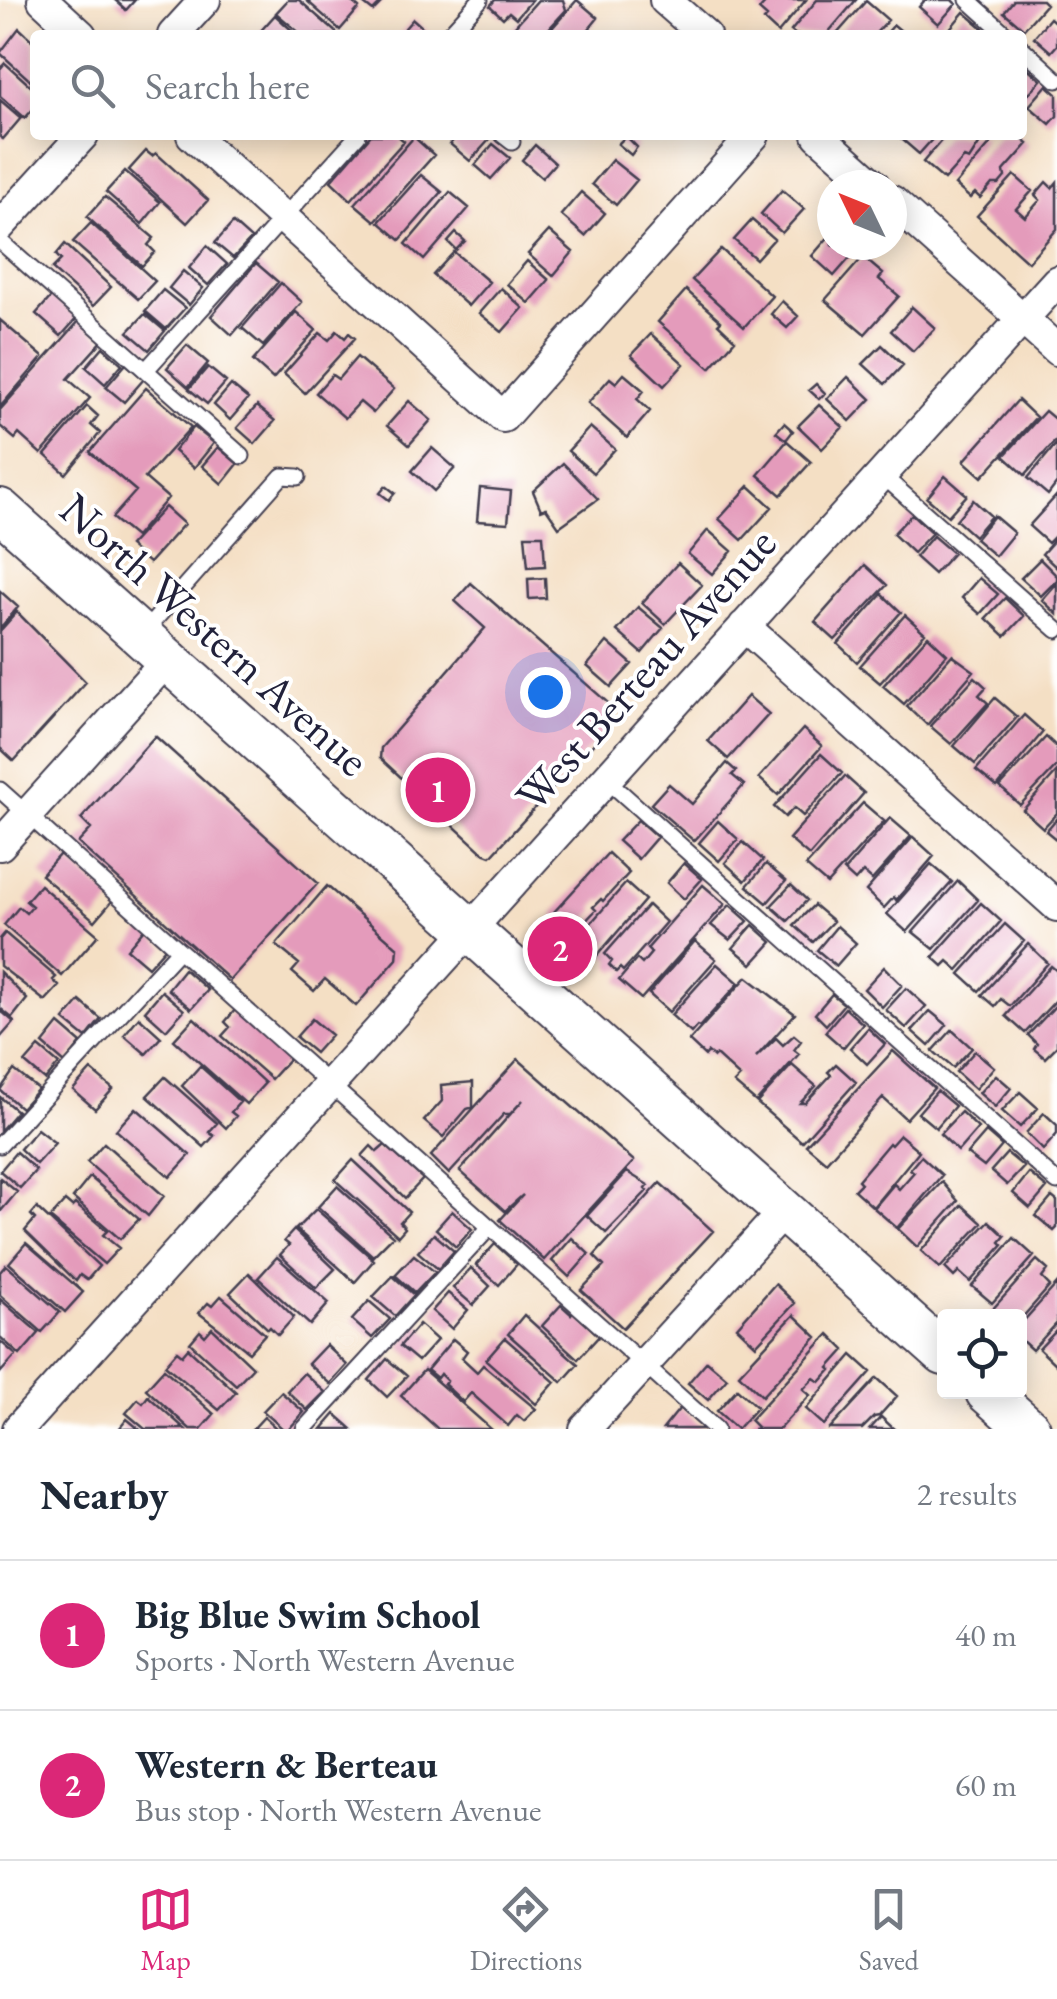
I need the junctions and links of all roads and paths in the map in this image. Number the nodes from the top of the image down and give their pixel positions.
1 (43, 0) edge
2 (205, 0) edge
3 (480, 0) edge
4 (665, 0) edge
5 (968, 0) edge
6 (76, 30) edge
7 (178, 30) edge
8 (453, 30) edge
9 (699, 30) edge
10 (1001, 30) edge
11 (1027, 53) edge
12 (1057, 80) edge
13 (78, 140) edge
14 (197, 140) edge
15 (353, 140) edge
16 (750, 140) edge
17 (824, 140) edge
18 (857, 170) edge
19 (907, 215) edge
20 (283, 218) junction
21 (0, 226) edge
22 (0, 241) edge
23 (1057, 281) edge
24 (1023, 319) junction
25 (1057, 350) edge
26 (146, 370) junction
27 (242, 456) dead end
28 (882, 474) junction
29 (298, 476) dead end
30 (0, 510) edge
31 (744, 626) junction
32 (1057, 630) edge
33 (155, 647) junction
34 (606, 779) junction
35 (0, 790) edge
36 (28, 815) junction
37 (0, 845) edge
38 (1057, 906) edge
39 (471, 928) junction
40 (180, 950) junction
41 (330, 1084) junction
42 (0, 1146) edge
43 (1057, 1182) edge
44 (785, 1210) junction
45 (490, 1227) junction
46 (937, 1348) edge
47 (644, 1364) junction
48 (995, 1399) edge
49 (18, 1429) edge
50 (304, 1429) edge
51 (585, 1429) edge
52 (716, 1429) edge
53 (1030, 1429) edge

1 - 6 street
2 - 7 street
3 - 8 lane
4 - 9 street
5 - 10 lane
11 - 12 lane
13 - 21 street
14 - 20 street
15 - 20 lane
16 - 20 street
17 - 18 street
19 - 24 street
20 - 26 lane
22 - 26 lane
23 - 24 street, West Berteau Avenue
24 - 25 street
24 - 28 street, West Berteau Avenue
26 - 27 lane
28 - 31 street, West Berteau Avenue
28 - 32 lane
29 - 33 lane
30 - 33 main road, North Western Avenue
31 - 34 street, West Berteau Avenue
31 - 38 street
33 - 36 street
33 - 39 main road, North Western Avenue
34 - 39 street, West Berteau Avenue
34 - 43 lane
35 - 36 lane
36 - 37 street
36 - 40 lane
39 - 41 street, West Berteau Avenue
39 - 44 main road, North Western Avenue
40 - 41 lane
40 - 42 lane
41 - 45 lane
41 - 49 street, West Berteau Avenue
44 - 46 main road, North Western Avenue
44 - 47 street
45 - 47 lane
45 - 50 lane
47 - 51 street
47 - 52 lane
48 - 53 main road

